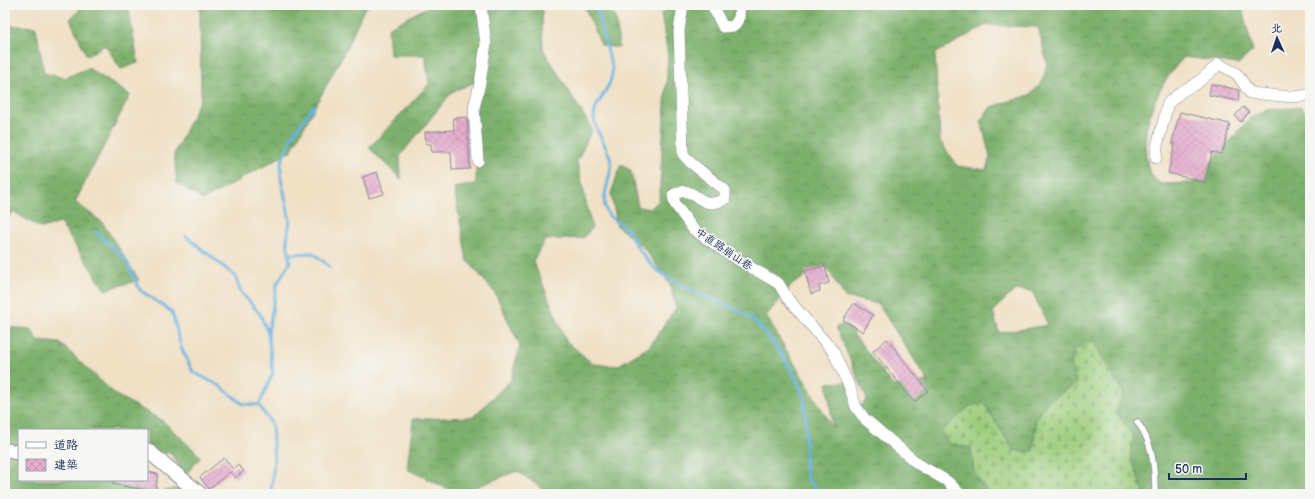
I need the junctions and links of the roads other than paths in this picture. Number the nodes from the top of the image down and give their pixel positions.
1 (481, 5) edge
2 (684, 5) edge
3 (712, 5) edge
4 (740, 5) edge
5 (1310, 95) edge
6 (1156, 158) dead end
7 (478, 161) dead end
8 (1137, 422) dead end
9 (5, 450) edge
10 (148, 451) edge
11 (18, 453) edge
12 (200, 494) edge
13 (960, 494) edge
14 (1155, 494) edge

1 - 7 street
2 - 13 street, 中直路崩山巷
3 - 4 street
5 - 6 street
8 - 14 lane
9 - 11 street
10 - 12 street

